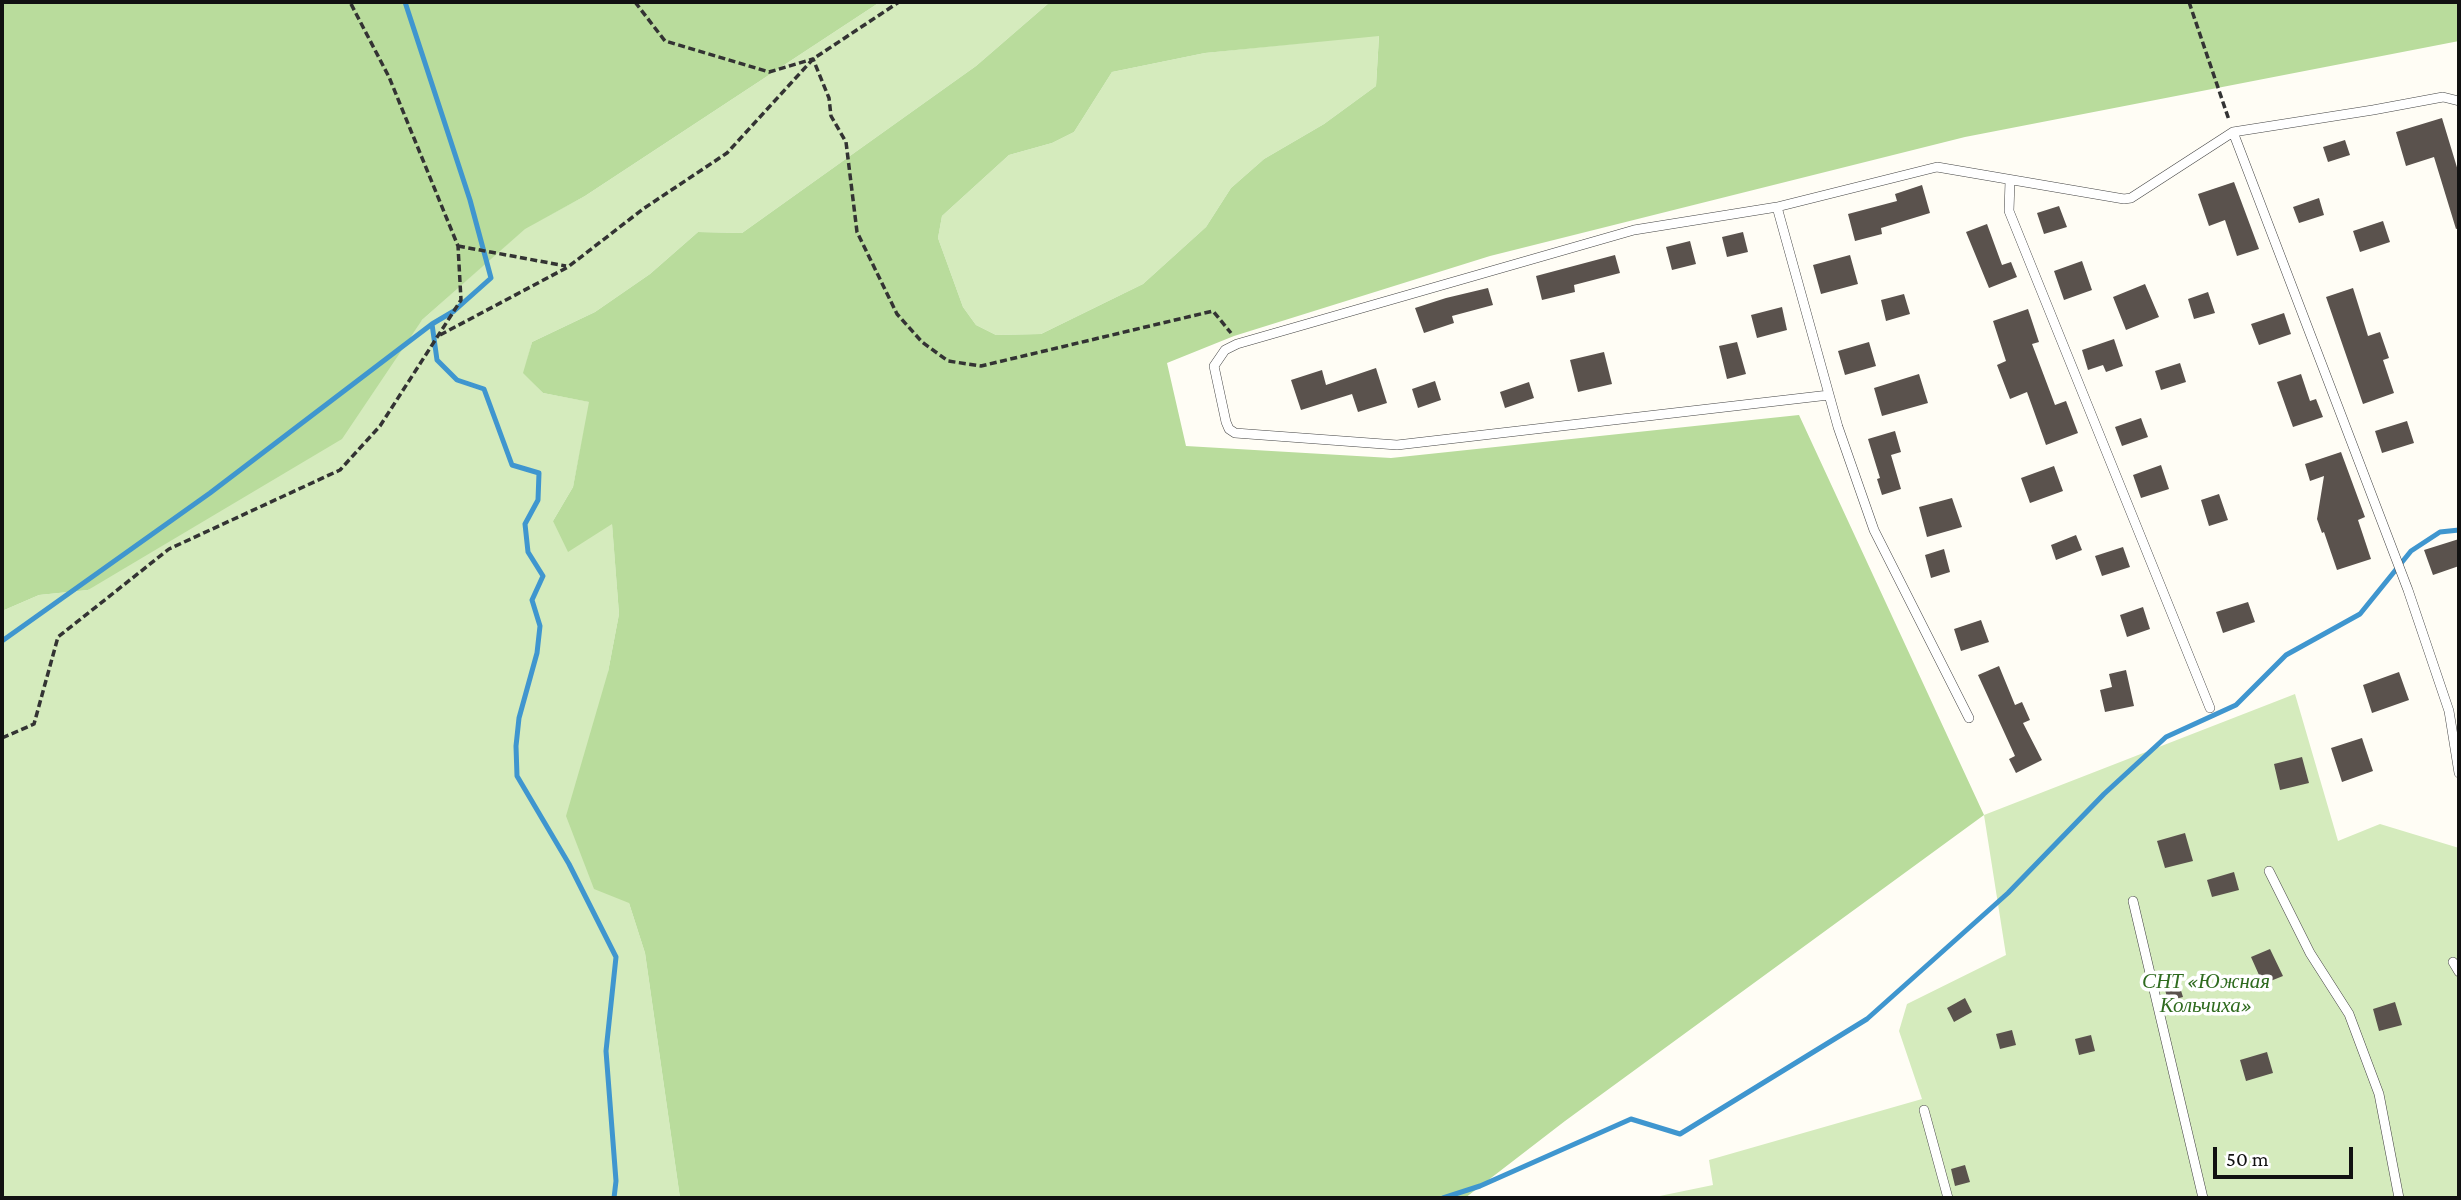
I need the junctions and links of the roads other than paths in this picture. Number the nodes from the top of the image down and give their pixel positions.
1 (2459, 101) edge
2 (2233, 132) junction
3 (2010, 181) junction
4 (1777, 207) junction
5 (1829, 395) junction
6 (2210, 708) dead end
7 (1969, 718) dead end
8 (2459, 773) edge
9 (2269, 871) dead end
10 (2133, 901) dead end
11 (2453, 962) dead end
12 (2459, 972) edge
13 (1924, 1110) dead end
14 (1948, 1198) edge
15 (2203, 1198) edge
16 (2399, 1198) edge

1 - 2 lane
2 - 3 lane
2 - 8 lane
3 - 4 lane
3 - 6 lane
4 - 5 lane
4 - 5 lane
5 - 7 lane
9 - 16 lane
10 - 15 lane
11 - 12 lane
13 - 14 lane

